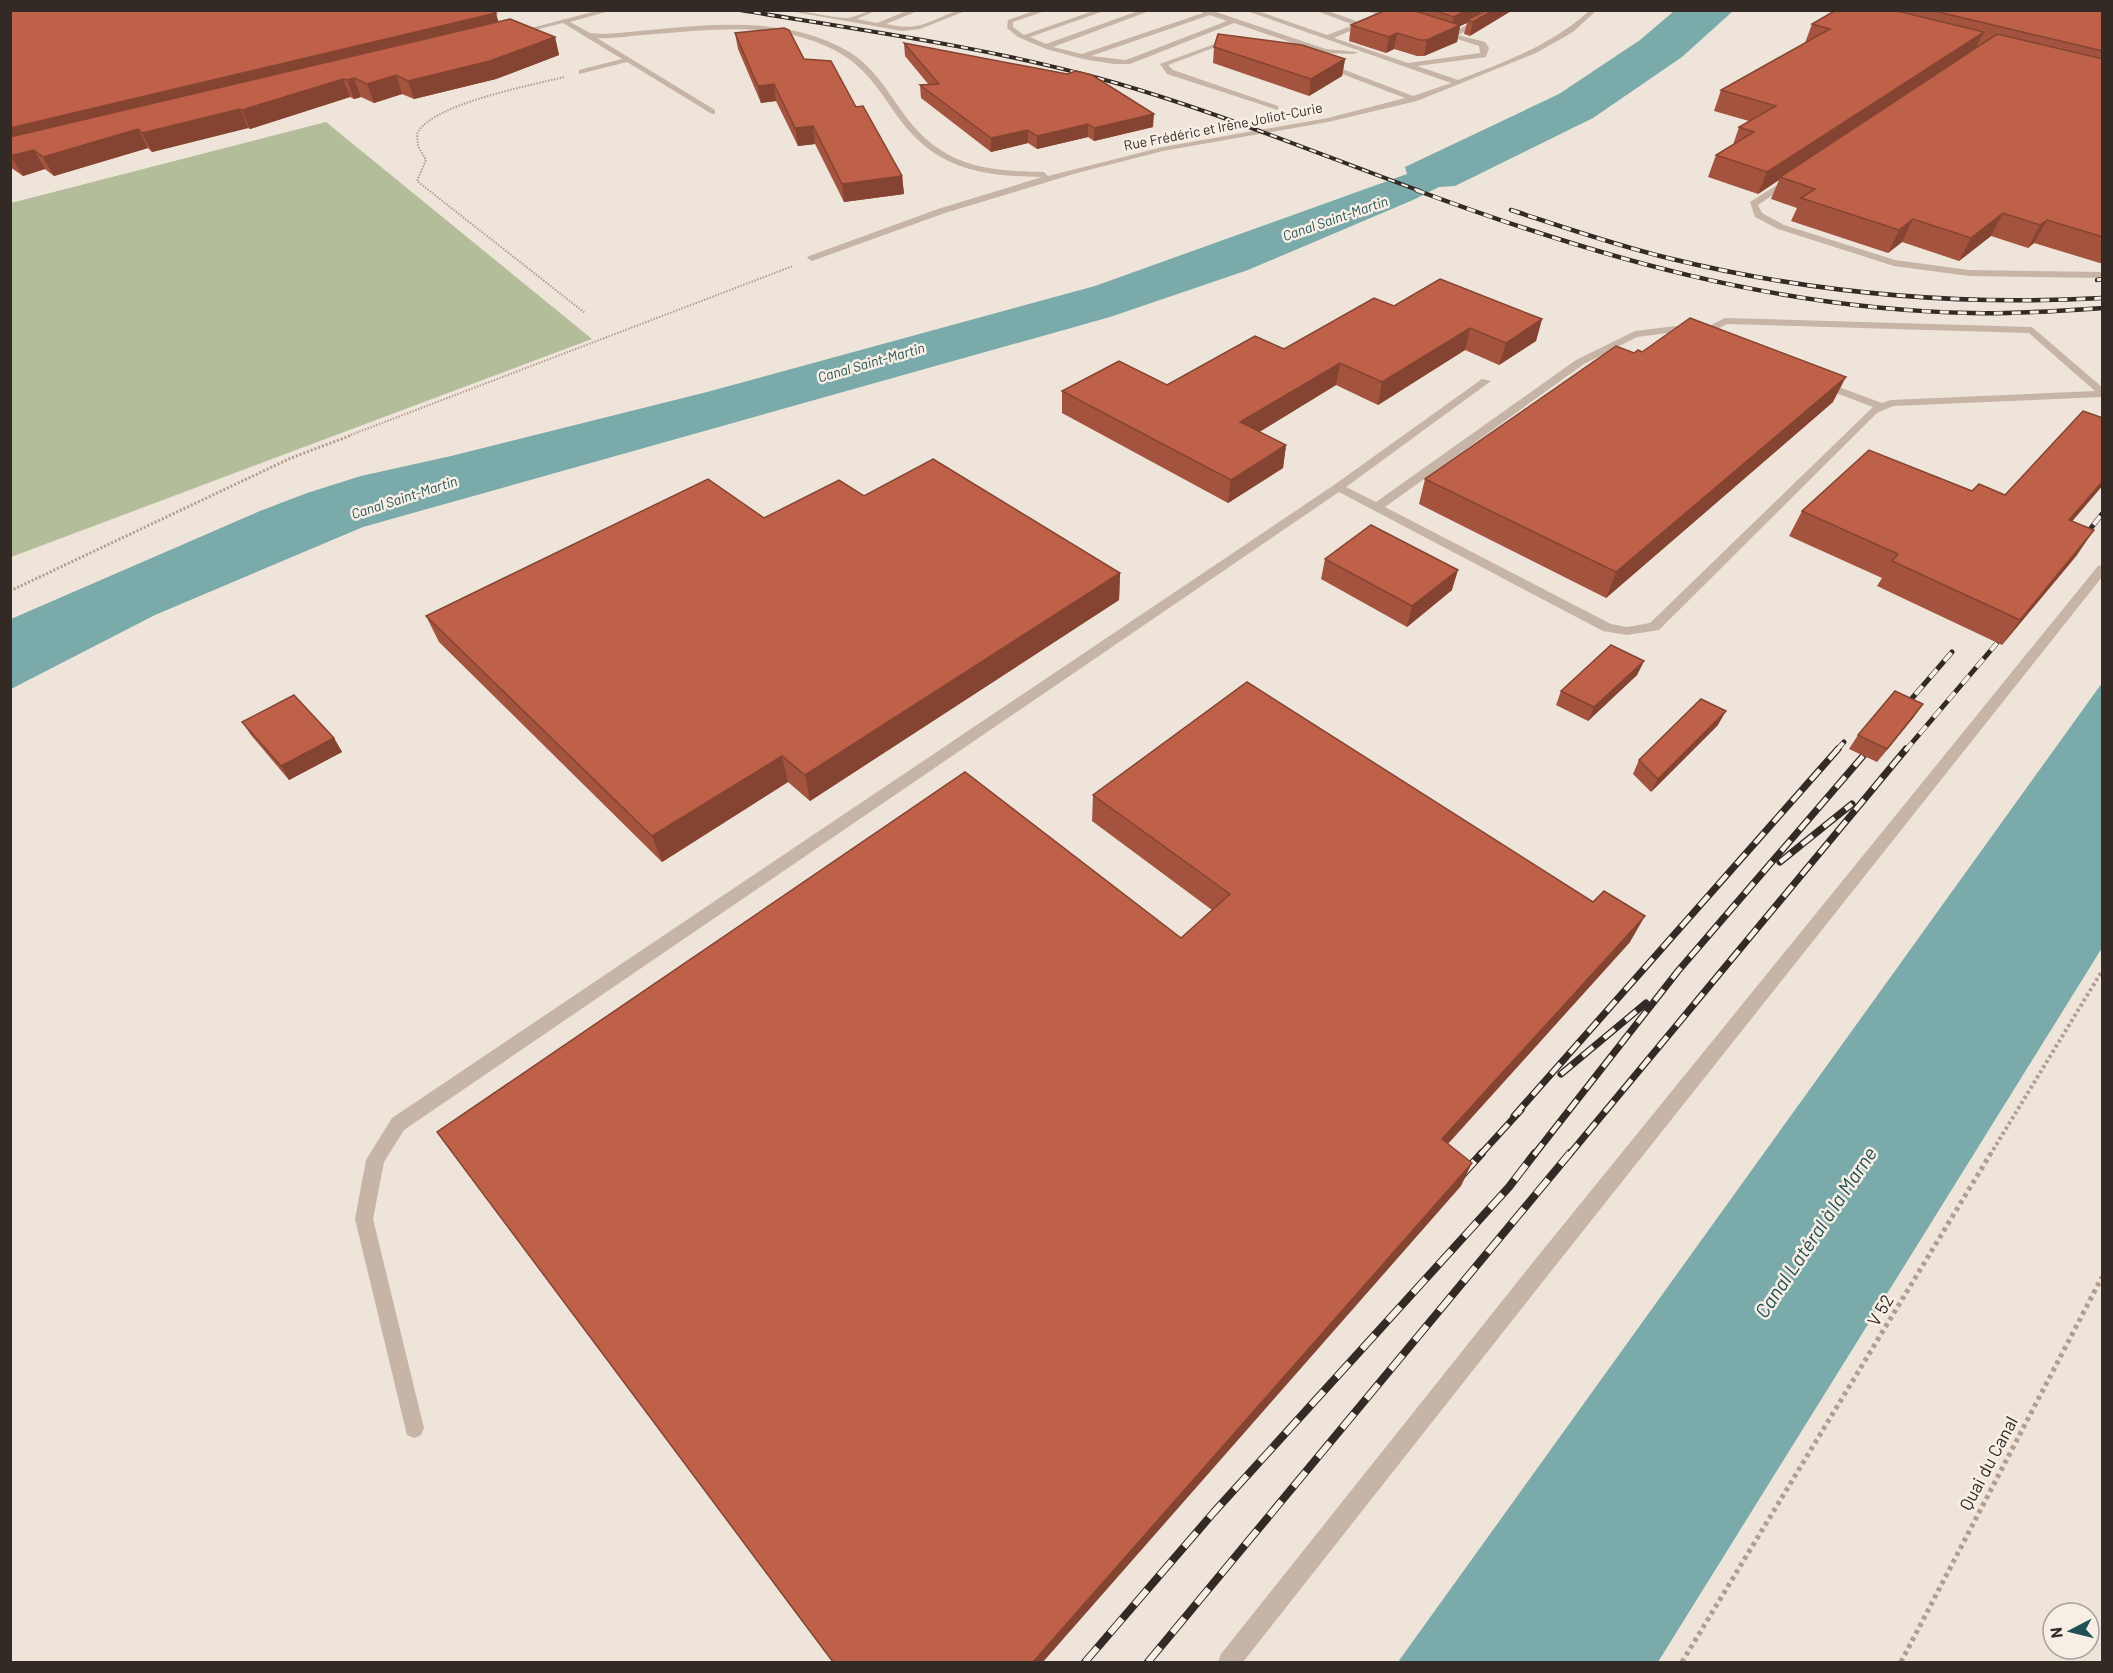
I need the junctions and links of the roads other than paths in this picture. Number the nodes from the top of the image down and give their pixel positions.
1 (610, 10) edge
2 (787, 10) edge
3 (818, 10) edge
4 (874, 10) edge
5 (917, 10) edge
6 (965, 10) edge
7 (1045, 10) edge
8 (1104, 10) edge
9 (1149, 10) edge
10 (1246, 10) edge
11 (1317, 10) edge
12 (1480, 10) edge
13 (1594, 10) edge
14 (1203, 11) edge
15 (1374, 11) edge
16 (808, 14) junction
17 (564, 21) junction
18 (848, 21) junction
19 (1233, 21) junction
20 (1407, 22) edge
21 (878, 25) junction
22 (1430, 29) edge
23 (511, 34) edge
24 (588, 35) junction
25 (1452, 35) junction
26 (1024, 37) junction
27 (1327, 38) junction
28 (1244, 39) edge
29 (1048, 46) junction
30 (1366, 51) junction
31 (1083, 56) junction
32 (628, 60) junction
33 (1316, 61) edge
34 (1408, 66) junction
35 (582, 72) road end
36 (1458, 83) junction
37 (1414, 99) junction
38 (1275, 108) dead end
39 (712, 112) dead end
40 (1801, 172) edge
41 (1062, 176) junction
42 (812, 258) road end
43 (2103, 274) edge
44 (1806, 378) edge
45 (1486, 381) dead end
46 (2103, 393) edge
47 (1882, 407) junction
48 (1338, 487) junction
49 (1377, 507) junction
50 (2103, 569) edge
51 (414, 1428) dead end
52 (1229, 1662) edge

1 - 17 street
2 - 16 street
3 - 16 street
4 - 18 street
5 - 21 street
6 - 21 street
7 - 26 street
8 - 26 street
9 - 29 street
10 - 27 street
11 - 27 street
12 - 25 street
13 - 36 street, Rue Frédéric et Irène Joliot-Curie
14 - 19 street
14 - 31 street
15 - 20 street
16 - 18 street
17 - 23 street
17 - 24 street
18 - 21 street
19 - 30 street
19 - 31 street
22 - 25 street
24 - 32 street
24 - 41 street
25 - 34 street
26 - 29 street
27 - 30 street
28 - 38 street
29 - 31 street
30 - 34 street
32 - 35 street
32 - 39 street
33 - 37 street
34 - 36 street
36 - 37 street, Rue Frédéric et Irène Joliot-Curie
37 - 41 street, Rue Frédéric et Irène Joliot-Curie
40 - 43 street
41 - 42 street, Rue Frédéric et Irène Joliot-Curie
44 - 47 street
45 - 48 street
46 - 47 street
46 - 49 street
47 - 49 street
48 - 49 street
48 - 51 street
50 - 52 street

